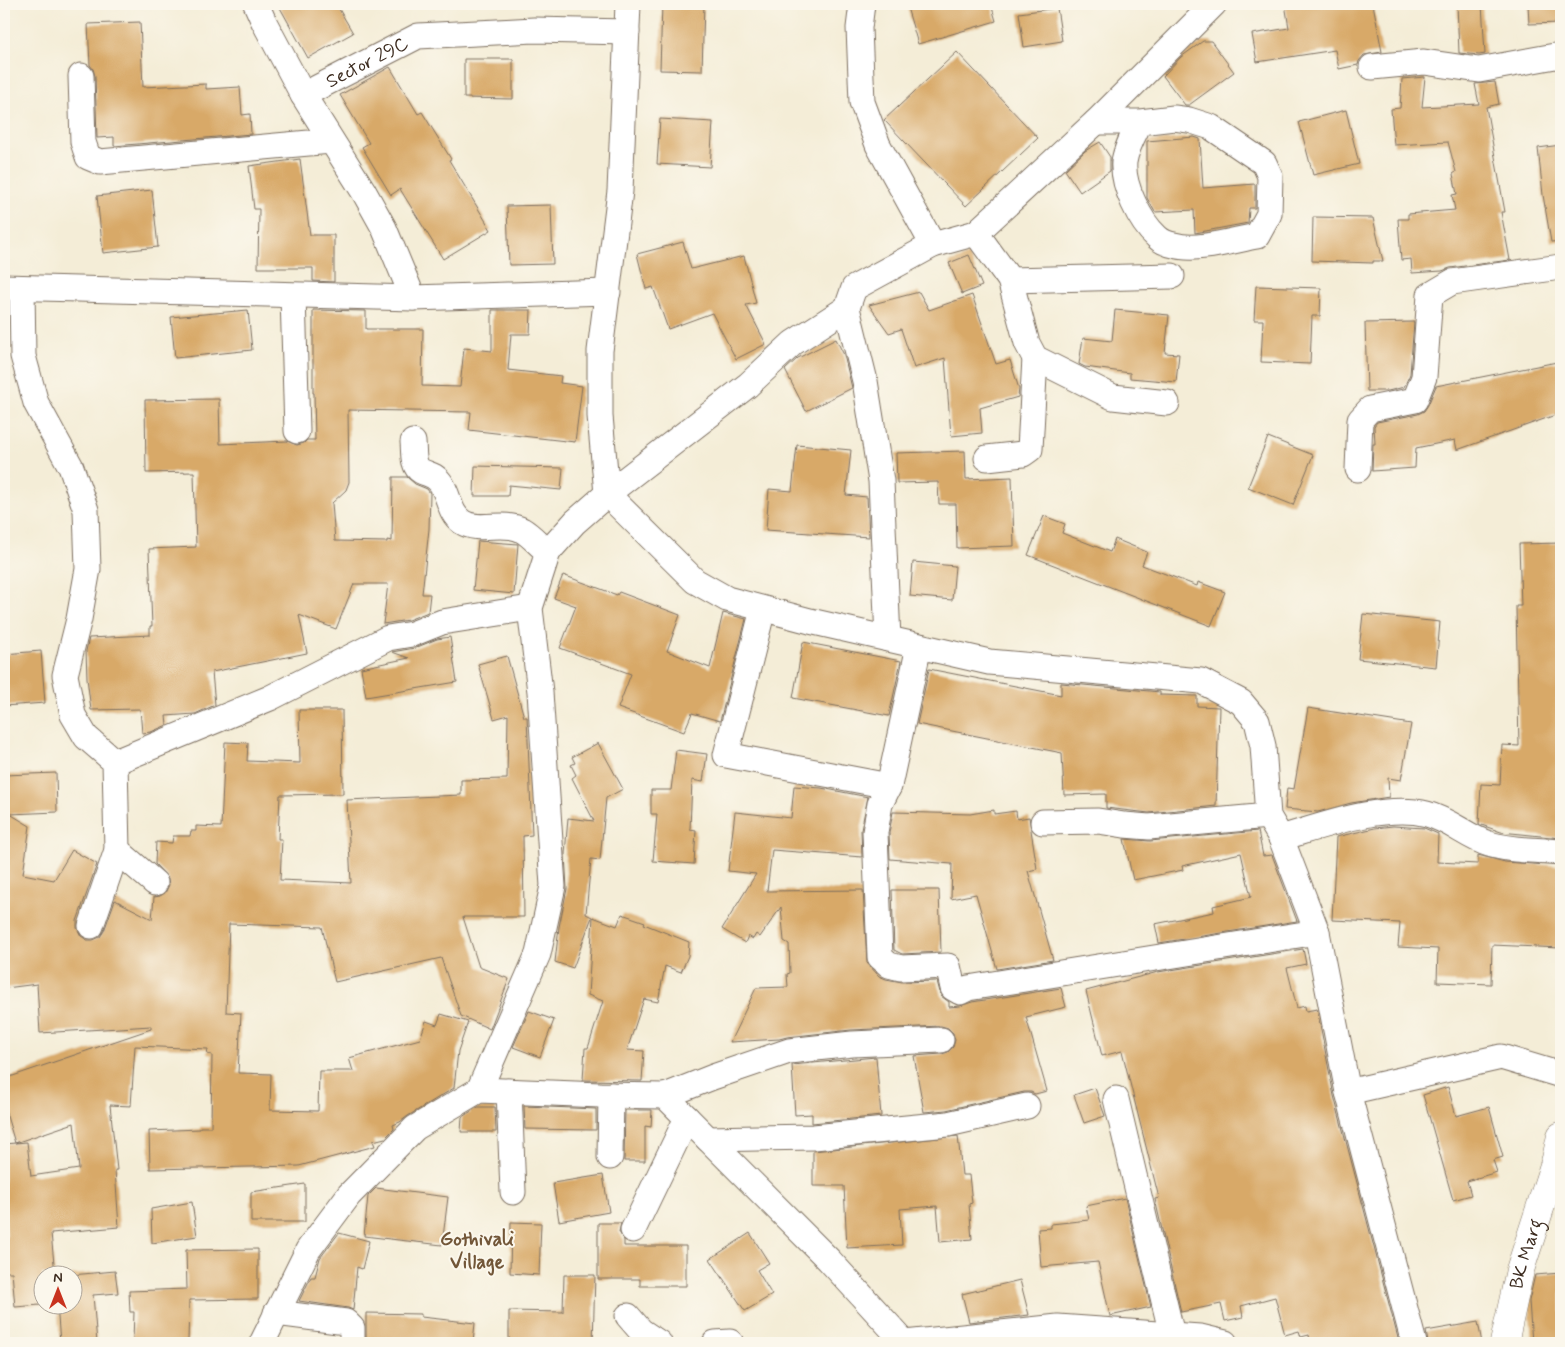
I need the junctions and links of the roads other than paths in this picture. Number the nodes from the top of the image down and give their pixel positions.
1 (256, 4) edge
2 (628, 4) edge
3 (862, 4) edge
4 (1214, 4) edge
5 (627, 32) junction
6 (1561, 57) edge
7 (1372, 67) dead end
8 (81, 76) dead end
9 (303, 95) junction
10 (1096, 122) junction
11 (1140, 122) junction
12 (331, 141) junction
13 (976, 233) junction
14 (933, 245) junction
15 (1561, 267) edge
16 (1172, 276) dead end
17 (1010, 280) junction
18 (13, 288) edge
19 (608, 292) junction
20 (293, 296) junction
21 (413, 298) junction
22 (847, 308) junction
23 (1035, 358) junction
24 (1167, 403) dead end
25 (297, 431) dead end
26 (413, 442) dead end
27 (987, 458) dead end
28 (1358, 469) dead end
29 (606, 494) junction
30 (548, 552) junction
31 (530, 608) junction
32 (763, 609) junction
33 (888, 639) junction
34 (919, 646) junction
35 (114, 762) junction
36 (889, 786) junction
37 (1268, 816) junction
38 (1043, 822) dead end
39 (1281, 838) junction
40 (117, 850) junction
41 (1561, 852) edge
42 (155, 883) dead end
43 (91, 926) dead end
44 (1317, 932) junction
45 (941, 1040) dead end
46 (1561, 1075) edge
47 (479, 1090) junction
48 (509, 1091) junction
49 (1348, 1092) junction
50 (611, 1095) junction
51 (666, 1096) junction
52 (1116, 1098) dead end
53 (1027, 1106) dead end
54 (687, 1118) junction
55 (1561, 1136) edge
56 (708, 1139) junction
57 (610, 1157) dead end
58 (513, 1192) dead end
59 (633, 1230) dead end
60 (276, 1313) junction
61 (628, 1316) dead end
62 (1172, 1335) junction
63 (262, 1343) edge
64 (352, 1343) edge
65 (659, 1343) edge
66 (715, 1343) edge
67 (731, 1343) edge
68 (905, 1343) edge
69 (1225, 1343) edge
70 (1414, 1343) edge
71 (1504, 1343) edge

1 - 9 street
2 - 5 street
3 - 14 street
4 - 10 street
5 - 9 street, Sector 29C
5 - 19 street
6 - 7 street
8 - 12 street
9 - 12 street
10 - 11 street
10 - 13 street
11 - 11 street
12 - 21 street
13 - 14 street
13 - 17 street
14 - 22 street
15 - 28 street
16 - 17 street
17 - 23 street
18 - 20 street
18 - 35 street
19 - 21 street
19 - 29 street
20 - 21 street
20 - 25 street
22 - 29 street
22 - 33 street
23 - 24 street
23 - 27 street
26 - 30 street
29 - 30 street
29 - 32 street
30 - 31 street
31 - 35 street
31 - 47 street
32 - 33 street
32 - 36 street
33 - 34 street
34 - 36 street
34 - 37 street
35 - 40 street
36 - 44 street
37 - 38 street
37 - 39 street
39 - 41 street
39 - 44 street
40 - 42 street
40 - 43 street
44 - 49 street
45 - 51 street
46 - 49 street
47 - 48 street
47 - 60 street
48 - 50 street
48 - 58 street
49 - 70 street
50 - 51 street
50 - 57 street
51 - 54 street
52 - 62 street
53 - 56 street
54 - 56 street
54 - 59 street
55 - 71 street, BK Marg
56 - 68 street
60 - 63 street
60 - 64 street
61 - 65 street
62 - 68 street
62 - 69 street
66 - 67 street

